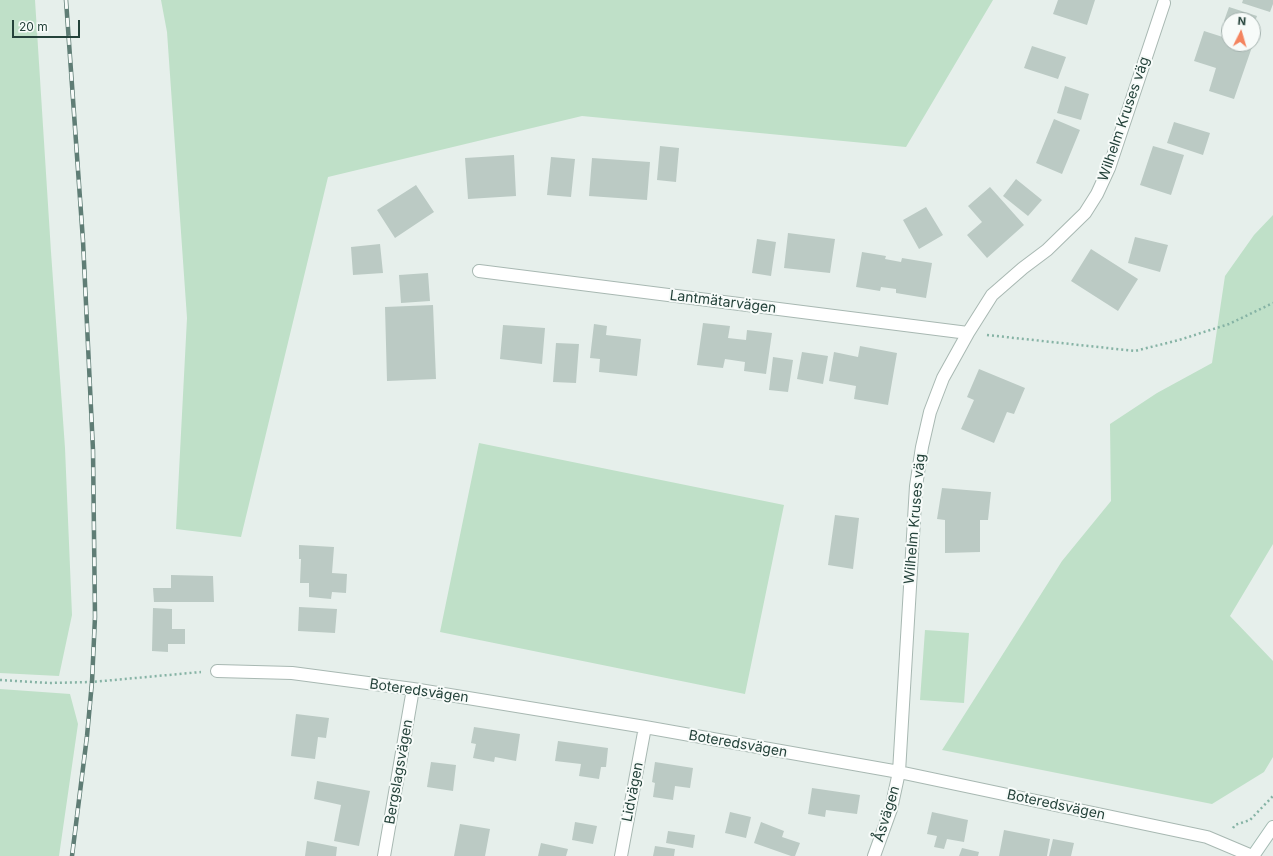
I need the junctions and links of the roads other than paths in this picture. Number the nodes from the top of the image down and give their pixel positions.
1 (1164, 3) dead end
2 (479, 270) dead end
3 (968, 333) junction
4 (217, 671) road end
5 (413, 689) junction
6 (645, 727) junction
7 (899, 772) junction
8 (1273, 827) edge
9 (384, 856) edge
10 (621, 856) edge
11 (874, 856) edge
12 (1252, 856) edge

1 - 3 street, Wilhelm Kruses väg
2 - 3 street, Lantmätarvägen
3 - 7 street, Wilhelm Kruses väg
4 - 5 street, Boteredsvägen
5 - 6 street, Boteredsvägen
5 - 9 street, Bergslagsvägen
6 - 7 street, Boteredsvägen
6 - 10 street, Lidvägen
7 - 11 street, Åsvägen
7 - 12 street, Boteredsvägen
8 - 12 street

